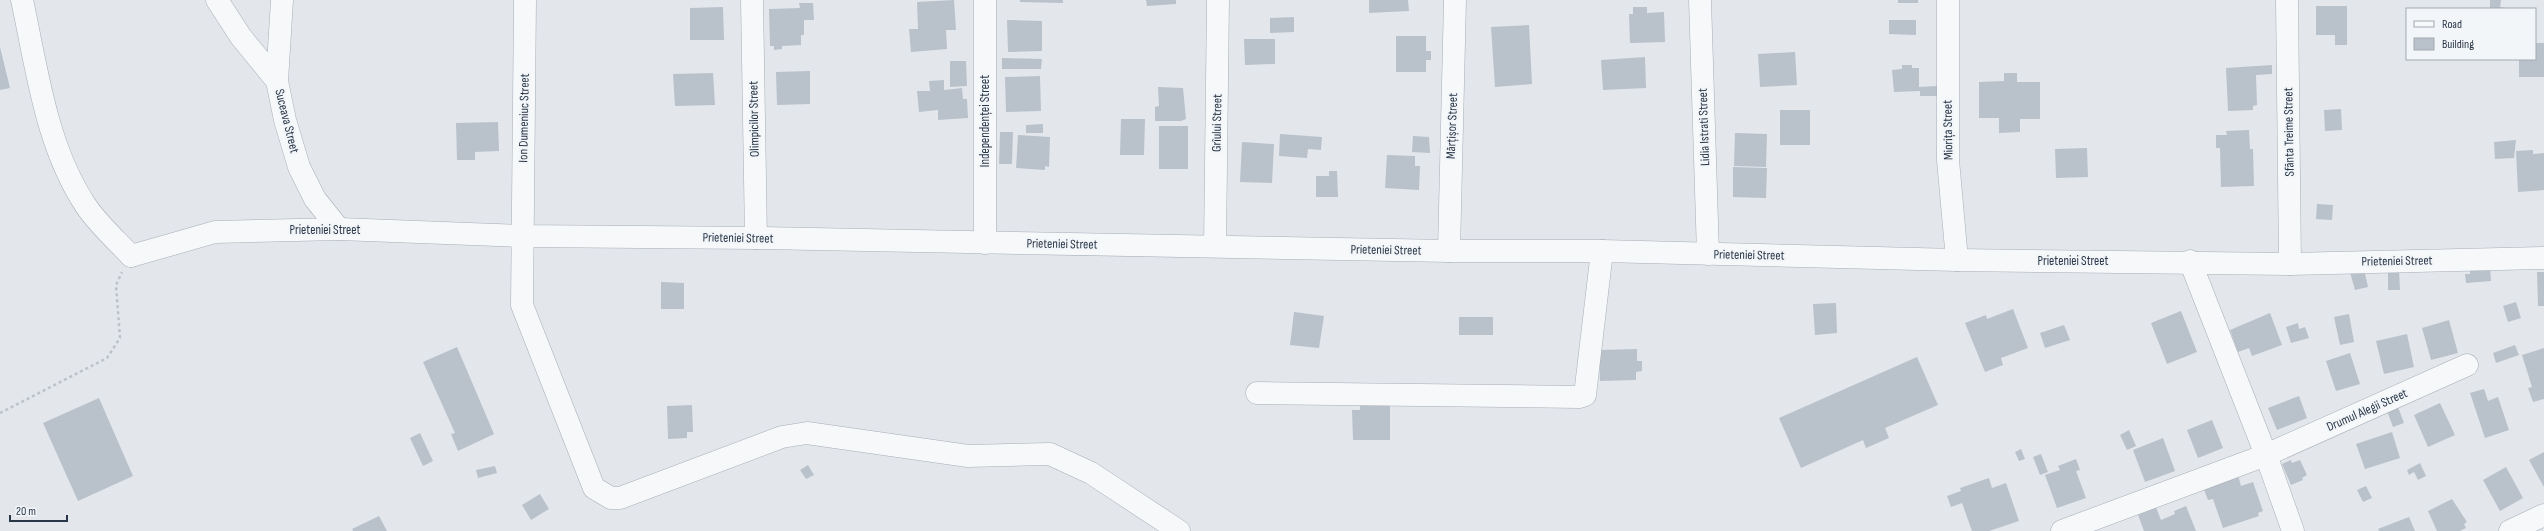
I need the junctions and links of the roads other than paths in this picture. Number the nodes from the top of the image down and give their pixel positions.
1 (22, 0) edge
2 (217, 0) edge
3 (282, 0) edge
4 (525, 0) edge
5 (752, 0) edge
6 (985, 0) edge
7 (1218, 0) edge
8 (1455, 0) edge
9 (1700, 0) edge
10 (1948, 0) edge
11 (2287, 0) edge
12 (277, 81) junction
13 (339, 229) junction
14 (522, 236) junction
15 (756, 238) junction
16 (984, 243) junction
17 (1215, 246) junction
18 (1449, 251) junction
19 (1602, 251) junction
20 (1708, 254) junction
21 (2544, 258) edge
22 (1957, 260) junction
23 (2190, 261) junction
24 (2290, 264) junction
25 (2467, 365) dead end
26 (1257, 393) dead end
27 (2266, 455) junction
28 (2544, 515) edge
29 (1179, 531) edge
30 (2062, 531) edge
31 (2294, 531) edge
32 (2510, 531) edge

1 - 13 street, Prieteniei Street
2 - 12 street
3 - 12 street, Suceava Street
4 - 14 street, Ion Dumeniuc Street
5 - 15 street, Olimpicilor Street
6 - 16 street, Independenței Street
7 - 17 street, Grîului Street
8 - 18 street, Mărțișor Street
9 - 20 street, Lidia Istrati Street
10 - 22 street, Miorița Street
11 - 24 street, Sfânta Treime Street
12 - 13 street, Suceava Street
13 - 14 street, Prieteniei Street
14 - 15 street, Prieteniei Street
14 - 29 street
15 - 16 street, Prieteniei Street
16 - 17 street, Prieteniei Street
17 - 18 street, Prieteniei Street
18 - 19 street, Prieteniei Street
19 - 20 street, Prieteniei Street
19 - 26 street
20 - 22 street, Prieteniei Street
21 - 24 street, Prieteniei Street
22 - 23 street, Prieteniei Street
23 - 24 street, Prieteniei Street
23 - 27 street
25 - 27 street, Drumul Alegii Street
27 - 30 street, Drumul Alegii Street
27 - 31 street
28 - 32 street

